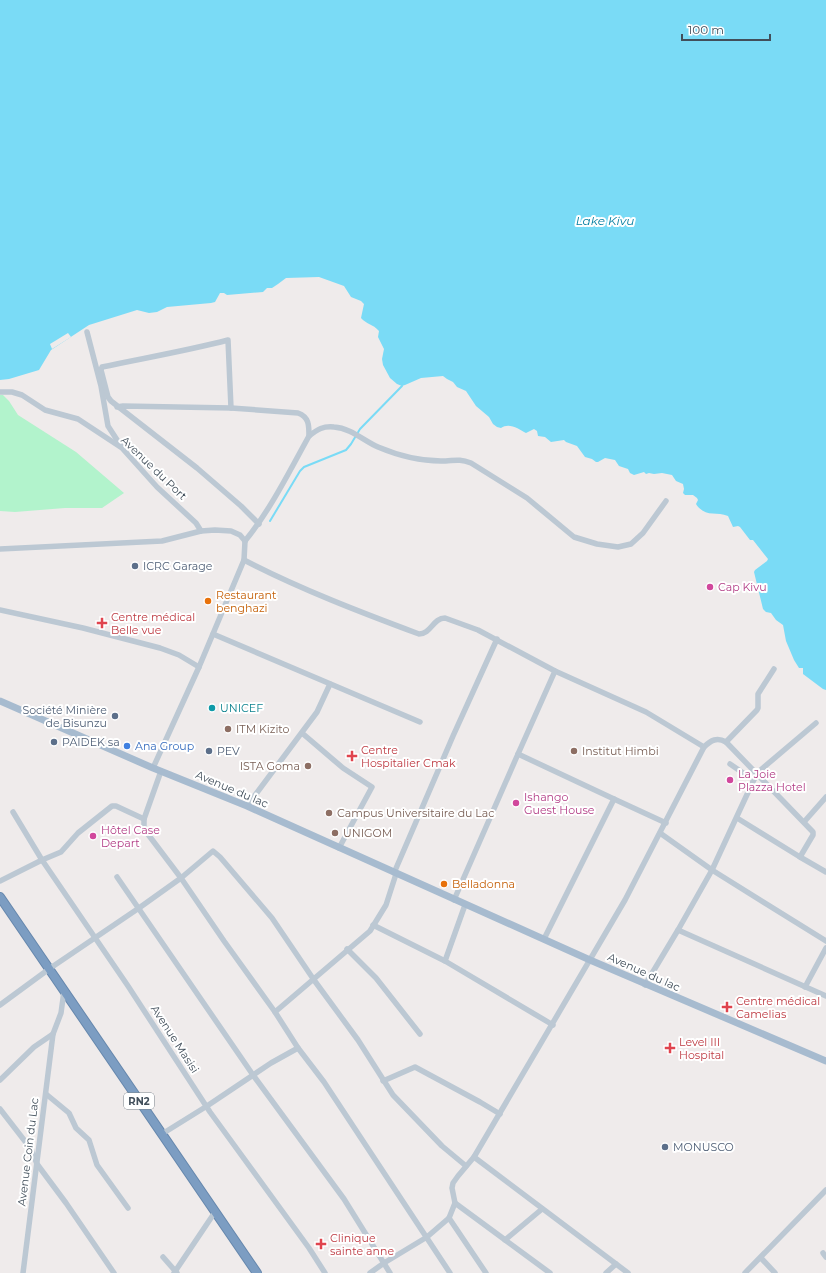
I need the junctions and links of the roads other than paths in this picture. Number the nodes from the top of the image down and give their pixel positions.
1 (87, 332) dead end
2 (0, 392) edge
3 (117, 407) junction
4 (231, 408) junction
5 (309, 436) junction
6 (122, 448) junction
7 (666, 501) dead end
8 (259, 524) junction
9 (201, 531) junction
10 (245, 541) junction
11 (0, 549) edge
12 (244, 560) junction
13 (0, 610) edge
14 (213, 634) junction
15 (497, 639) junction
16 (199, 667) junction
17 (774, 669) dead end
18 (555, 672) junction
19 (330, 684) junction
20 (0, 701) edge
21 (420, 722) dead end
22 (816, 723) dead end
23 (302, 733) junction
24 (726, 742) junction
25 (704, 747) junction
26 (518, 754) junction
27 (730, 764) dead end
28 (153, 768) junction
29 (161, 771) junction
30 (756, 776) junction
31 (826, 797) edge
32 (614, 799) junction
33 (247, 806) junction
34 (13, 812) dead end
35 (737, 818) junction
36 (144, 819) junction
37 (804, 822) junction
38 (666, 823) junction
39 (660, 833) junction
40 (339, 848) junction
41 (800, 857) junction
42 (42, 860) junction
43 (712, 870) junction
44 (826, 872) edge
45 (395, 874) junction
46 (117, 877) dead end
47 (181, 878) junction
48 (0, 881) edge
49 (454, 900) junction
50 (1, 902) edge
51 (465, 905) junction
52 (139, 908) junction
53 (374, 926) junction
54 (678, 930) junction
55 (94, 938) junction
56 (544, 940) junction
57 (826, 941) edge
58 (826, 948) edge
59 (347, 949) junction
60 (590, 960) junction
61 (445, 961) junction
62 (49, 969) junction
63 (314, 980) junction
64 (645, 985) junction
65 (805, 987) junction
66 (64, 991) junction
67 (826, 996) edge
68 (0, 1005) edge
69 (275, 1012) junction
70 (553, 1025) junction
71 (53, 1034) junction
72 (420, 1034) dead end
73 (298, 1048) junction
74 (826, 1061) edge
75 (253, 1075) junction
76 (0, 1080) edge
77 (383, 1081) junction
78 (46, 1094) junction
79 (207, 1106) junction
80 (0, 1109) edge
81 (500, 1114) junction
82 (162, 1134) junction
83 (474, 1157) junction
84 (37, 1164) junction
85 (466, 1166) junction
86 (826, 1190) edge
87 (455, 1203) junction
88 (128, 1208) dead end
89 (542, 1209) junction
90 (215, 1212) junction
91 (449, 1218) junction
92 (427, 1238) junction
93 (505, 1240) junction
94 (163, 1257) dead end
95 (761, 1258) junction
96 (384, 1263) junction
97 (616, 1264) junction
98 (176, 1272) edge
99 (23, 1273) edge
100 (114, 1273) edge
101 (257, 1273) edge
102 (325, 1273) edge
103 (370, 1273) edge
104 (390, 1273) edge
105 (450, 1273) edge
106 (486, 1273) edge
107 (550, 1273) edge
108 (606, 1273) edge
109 (628, 1273) edge
110 (745, 1273) edge
111 (775, 1273) edge

1 - 6 street
2 - 6 street, Avenue du Port
3 - 4 street
3 - 4 street
3 - 8 street
4 - 5 street
5 - 7 street
5 - 8 street
6 - 9 street, Avenue du Port
8 - 10 street
9 - 10 street
9 - 11 street
10 - 12 street
12 - 14 street
12 - 15 street
13 - 16 street
14 - 16 street
14 - 19 street
15 - 18 street
15 - 45 street
16 - 28 street
17 - 24 street
18 - 25 street
18 - 26 street
19 - 21 street
19 - 23 street
20 - 28 main road, Avenue du lac
22 - 30 street
23 - 33 street
23 - 40 street
24 - 25 street
24 - 30 street
25 - 38 street
26 - 32 street
26 - 49 street
27 - 30 street
28 - 29 main road, Avenue du lac
29 - 33 main road, Avenue du lac
29 - 36 street
30 - 35 street
30 - 37 street
31 - 37 street
32 - 38 street
32 - 56 street
33 - 40 main road, Avenue du lac
34 - 42 street, Avenue Masisi
35 - 41 street
35 - 43 street
36 - 42 street
36 - 47 street
37 - 41 street
38 - 39 street
39 - 43 street
39 - 60 street
40 - 45 main road, Avenue du lac
41 - 44 street
42 - 48 street
42 - 55 street, Avenue Masisi
43 - 54 street
43 - 57 street
45 - 49 main road, Avenue du lac
45 - 53 street
46 - 52 street
47 - 52 street
47 - 63 street
47 - 69 street
49 - 51 main road, Avenue du lac
50 - 62 highway, RN2
51 - 56 main road, Avenue du lac
51 - 61 street
52 - 55 street
52 - 75 street
53 - 59 street
53 - 61 street
54 - 64 street
54 - 65 street
55 - 62 street
55 - 79 street, Avenue Masisi
56 - 60 main road, Avenue du lac
58 - 65 street
59 - 63 street
59 - 72 street
60 - 64 main road, Avenue du lac
60 - 70 street
61 - 70 street
62 - 66 highway, RN2
62 - 68 street
63 - 69 street
63 - 77 street
64 - 74 main road, Avenue du lac
65 - 67 street
66 - 71 street, Avenue Coin du Lac
66 - 82 highway, RN2
69 - 73 street
70 - 81 street
71 - 76 street
71 - 78 street, Avenue Coin du Lac
73 - 75 street
73 - 92 street
75 - 79 street
75 - 96 street
77 - 81 street
77 - 85 street
78 - 84 street, Avenue Coin du Lac
78 - 88 street
79 - 82 street
79 - 102 street, Avenue Masisi
80 - 84 street
81 - 83 street
82 - 90 highway, RN2
83 - 85 street
83 - 89 street
84 - 99 street, Avenue Coin du Lac
84 - 100 street
85 - 87 street
86 - 95 street
87 - 91 street
87 - 93 street
89 - 93 street
89 - 97 street
90 - 98 street
90 - 101 highway, RN2
91 - 92 street
91 - 106 street
92 - 96 street
92 - 105 street
93 - 107 street
94 - 98 street
95 - 110 street
95 - 111 street
96 - 103 street
96 - 104 street
97 - 108 street
97 - 109 street

